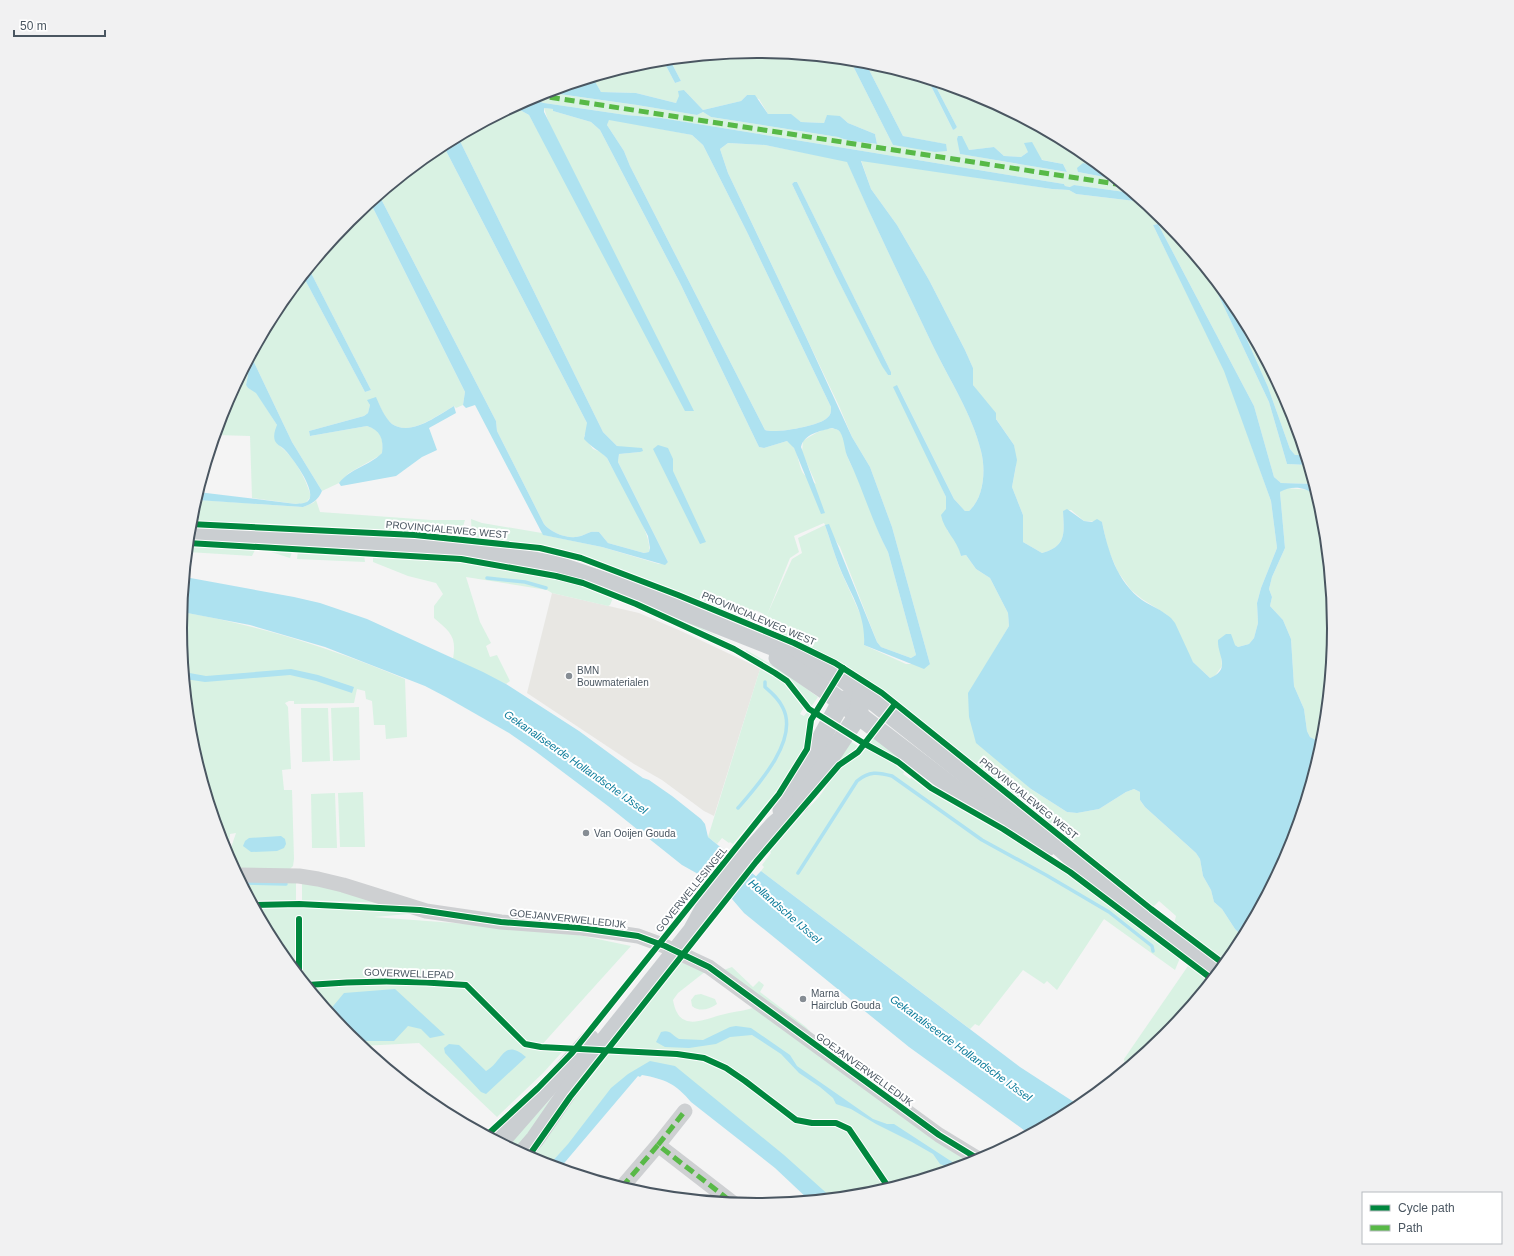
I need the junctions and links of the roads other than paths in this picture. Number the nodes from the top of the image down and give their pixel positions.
1 (195, 534) edge
2 (745, 635) junction
3 (862, 692) junction
4 (841, 702) junction
5 (858, 715) junction
6 (774, 825) junction
7 (1083, 867) junction
8 (244, 875) edge
9 (671, 949) junction
10 (1214, 968) edge
11 (685, 1111) dead end
12 (503, 1138) edge
13 (658, 1145) junction
14 (526, 1149) edge
15 (973, 1156) edge
16 (626, 1183) edge
17 (725, 1197) edge

1 - 2 main road, PROVINCIALEWEG WEST
2 - 3 main road, PROVINCIALEWEG WEST
2 - 4 main road, PROVINCIALEWEG WEST
3 - 4 main road
3 - 5 main road, GOVERWELLESINGEL
3 - 7 main road, PROVINCIALEWEG WEST
4 - 5 main road, PROVINCIALEWEG WEST
4 - 6 main road, GOVERWELLESINGEL
5 - 6 main road, GOVERWELLESINGEL
5 - 7 main road, PROVINCIALEWEG WEST
6 - 9 main road, GOVERWELLESINGEL
7 - 10 main road, PROVINCIALEWEG WEST
8 - 9 street, GOEJANVERWELLEDIJK
9 - 12 main road, GOVERWELLESINGEL
9 - 14 main road, GOVERWELLESINGEL
9 - 15 street, GOEJANVERWELLEDIJK
11 - 13 street
13 - 16 street
13 - 17 street

